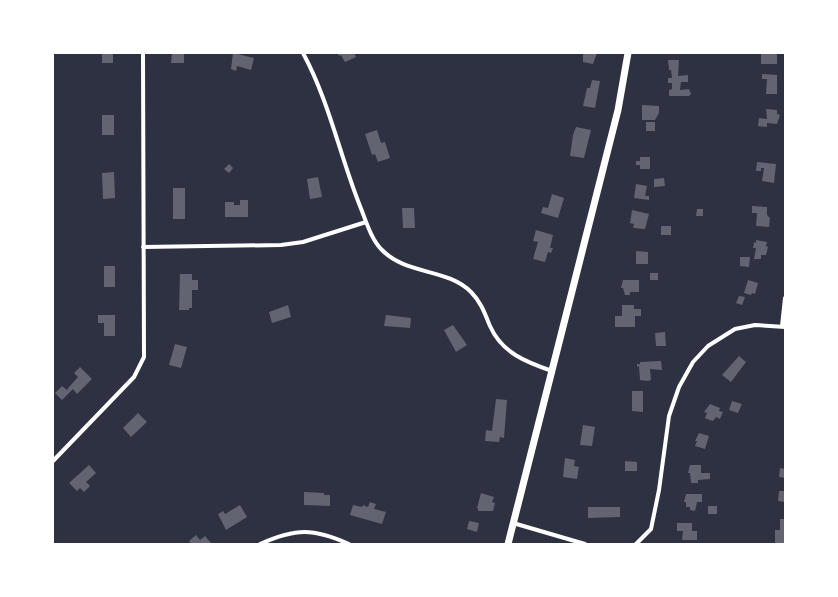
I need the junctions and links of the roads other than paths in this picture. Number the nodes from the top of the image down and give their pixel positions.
1 (143, 53) edge
2 (303, 53) edge
3 (628, 53) edge
4 (366, 222) junction
5 (143, 247) junction
6 (785, 298) edge
7 (784, 326) edge
8 (552, 371) junction
9 (53, 461) edge
10 (513, 523) junction
11 (260, 544) edge
12 (349, 544) edge
13 (508, 544) edge
14 (585, 544) edge
15 (636, 544) edge

1 - 5 street
2 - 4 street
3 - 8 street
4 - 5 street
4 - 8 street
5 - 9 street
6 - 7 street
7 - 15 street
8 - 10 street
10 - 13 street
10 - 14 street
11 - 12 street

